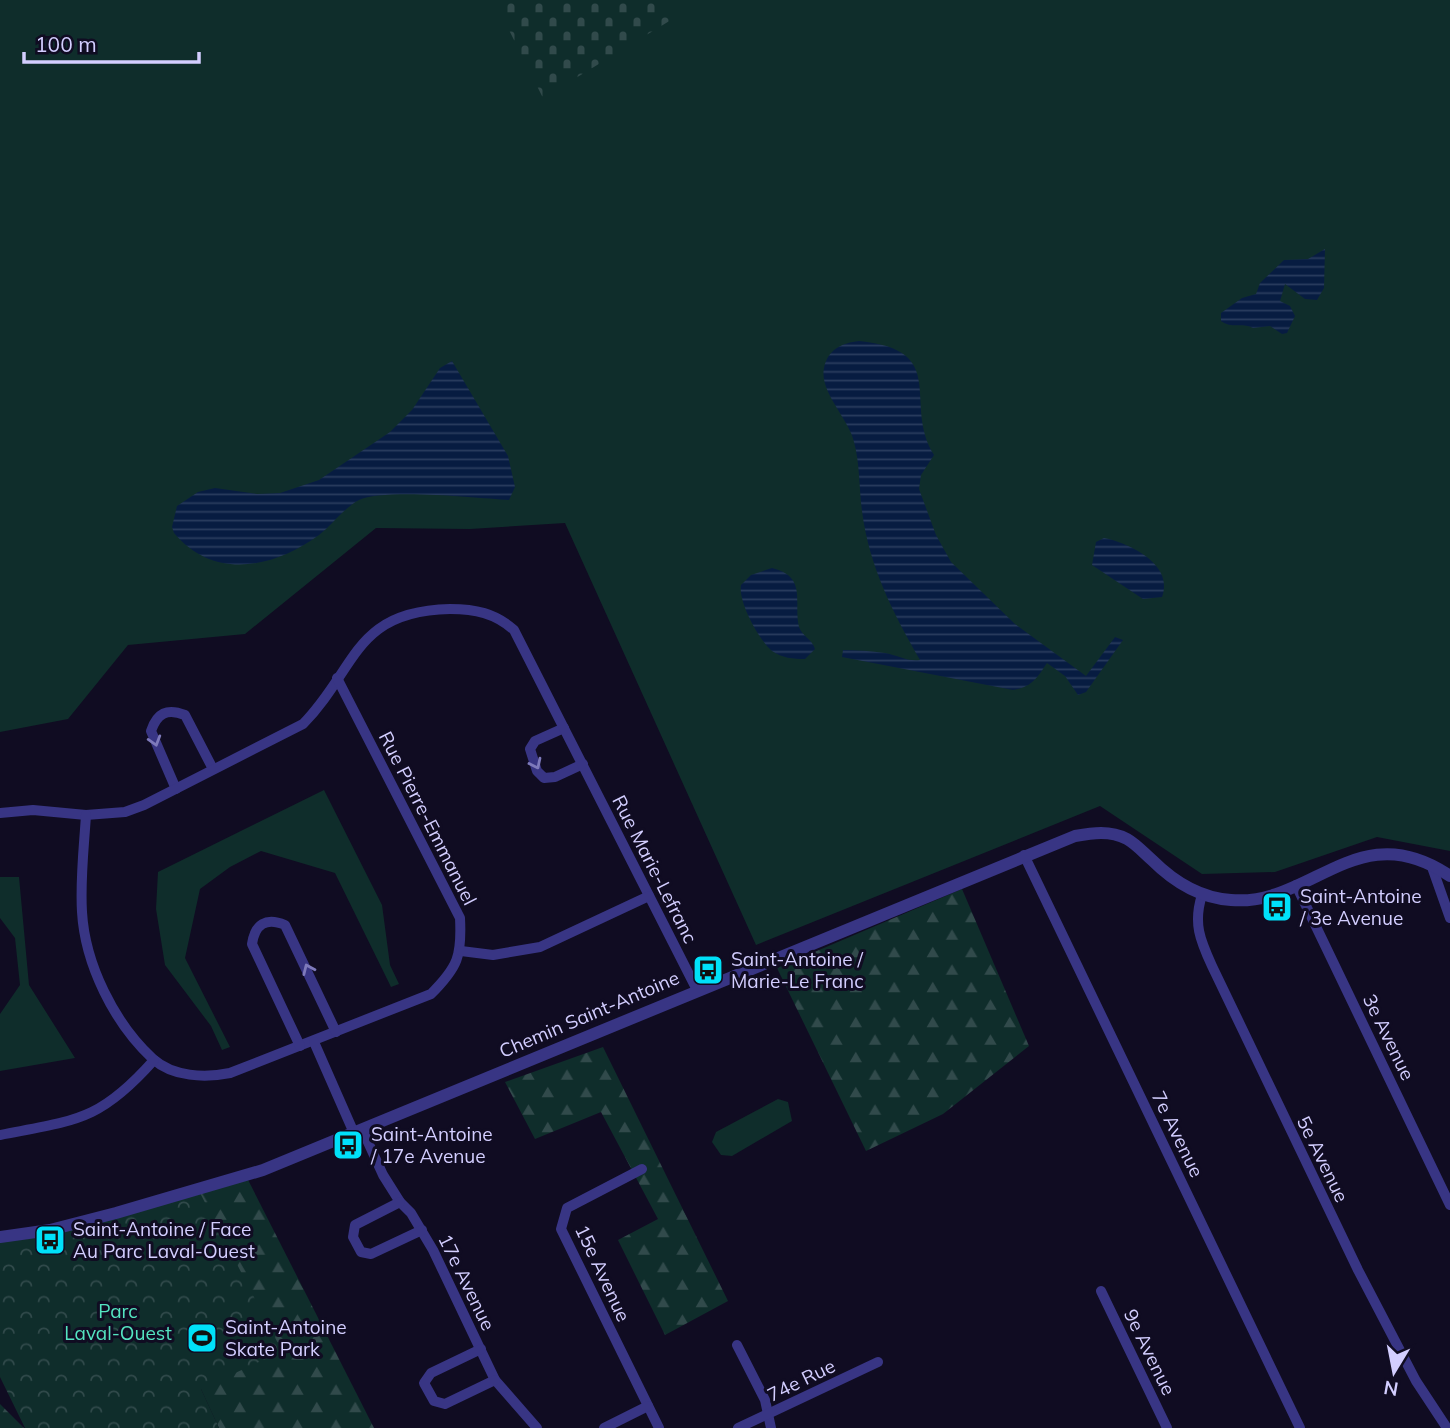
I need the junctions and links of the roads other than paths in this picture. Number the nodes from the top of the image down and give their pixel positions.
1 (337, 678) junction
2 (564, 727) junction
3 (583, 764) junction
4 (213, 769) junction
5 (176, 789) junction
6 (0, 813) edge
7 (86, 815) junction
8 (1024, 855) junction
9 (1432, 867) junction
10 (1450, 877) edge
11 (1296, 885) junction
12 (1202, 895) junction
13 (649, 897) junction
14 (1450, 918) edge
15 (461, 951) junction
16 (697, 990) junction
17 (335, 1032) junction
18 (314, 1041) junction
19 (300, 1046) junction
20 (154, 1060) junction
21 (358, 1131) junction
22 (0, 1135) edge
23 (642, 1169) dead end
24 (400, 1202) junction
25 (1450, 1205) edge
26 (422, 1230) junction
27 (0, 1237) edge
28 (1101, 1291) dead end
29 (737, 1345) dead end
30 (481, 1349) junction
31 (878, 1362) dead end
32 (495, 1380) junction
33 (648, 1406) junction
34 (768, 1415) junction
35 (537, 1428) edge
36 (604, 1428) edge
37 (659, 1428) edge
38 (738, 1428) edge
39 (771, 1428) edge
40 (1167, 1428) edge
41 (1300, 1428) edge
42 (1447, 1428) edge

1 - 2 street, Rue Marie-Lefranc
1 - 4 street, Rue Marie-Lefranc
1 - 15 street, Rue Pierre-Emmanuel
2 - 3 street, Rue Marie-Lefranc
2 -> 3 street
3 - 13 street, Rue Marie-Lefranc
4 - 5 street, Rue Marie-Lefranc
4 -> 5 street
5 - 7 street, Rue Marie-Lefranc
6 - 7 street, Rue Marie-Lefranc
7 - 20 street
8 - 12 street, Chemin Saint-Antoine
8 - 16 street, Chemin Saint-Antoine
8 - 41 street, 7e Avenue
9 - 10 street, Chemin Saint-Antoine
9 - 11 street, Chemin Saint-Antoine
9 - 14 street
11 - 12 street, Chemin Saint-Antoine
11 - 25 street, 3e Avenue
12 - 42 street, 5e Avenue
13 - 15 street
13 - 16 street, Rue Marie-Lefranc
15 - 17 street
16 - 21 street, Chemin Saint-Antoine
17 - 18 street
17 -> 19 street
18 - 19 street
18 - 21 street, 17e Avenue
19 - 20 street
20 - 22 street
21 - 24 street, 17e Avenue
21 - 27 street, Chemin Saint-Antoine
23 - 33 street, 15e Avenue
24 - 26 street, 17e Avenue
24 - 26 street, 17e Avenue
26 - 30 street, 17e Avenue
28 - 40 street, 9e Avenue
29 - 34 street
30 - 32 street, 17e Avenue
30 - 32 street, 17e Avenue
31 - 34 street, 74e Rue
32 - 35 street, 17e Avenue
33 - 36 street
33 - 37 street, 15e Avenue
34 - 38 street, 74e Rue
34 - 39 street

